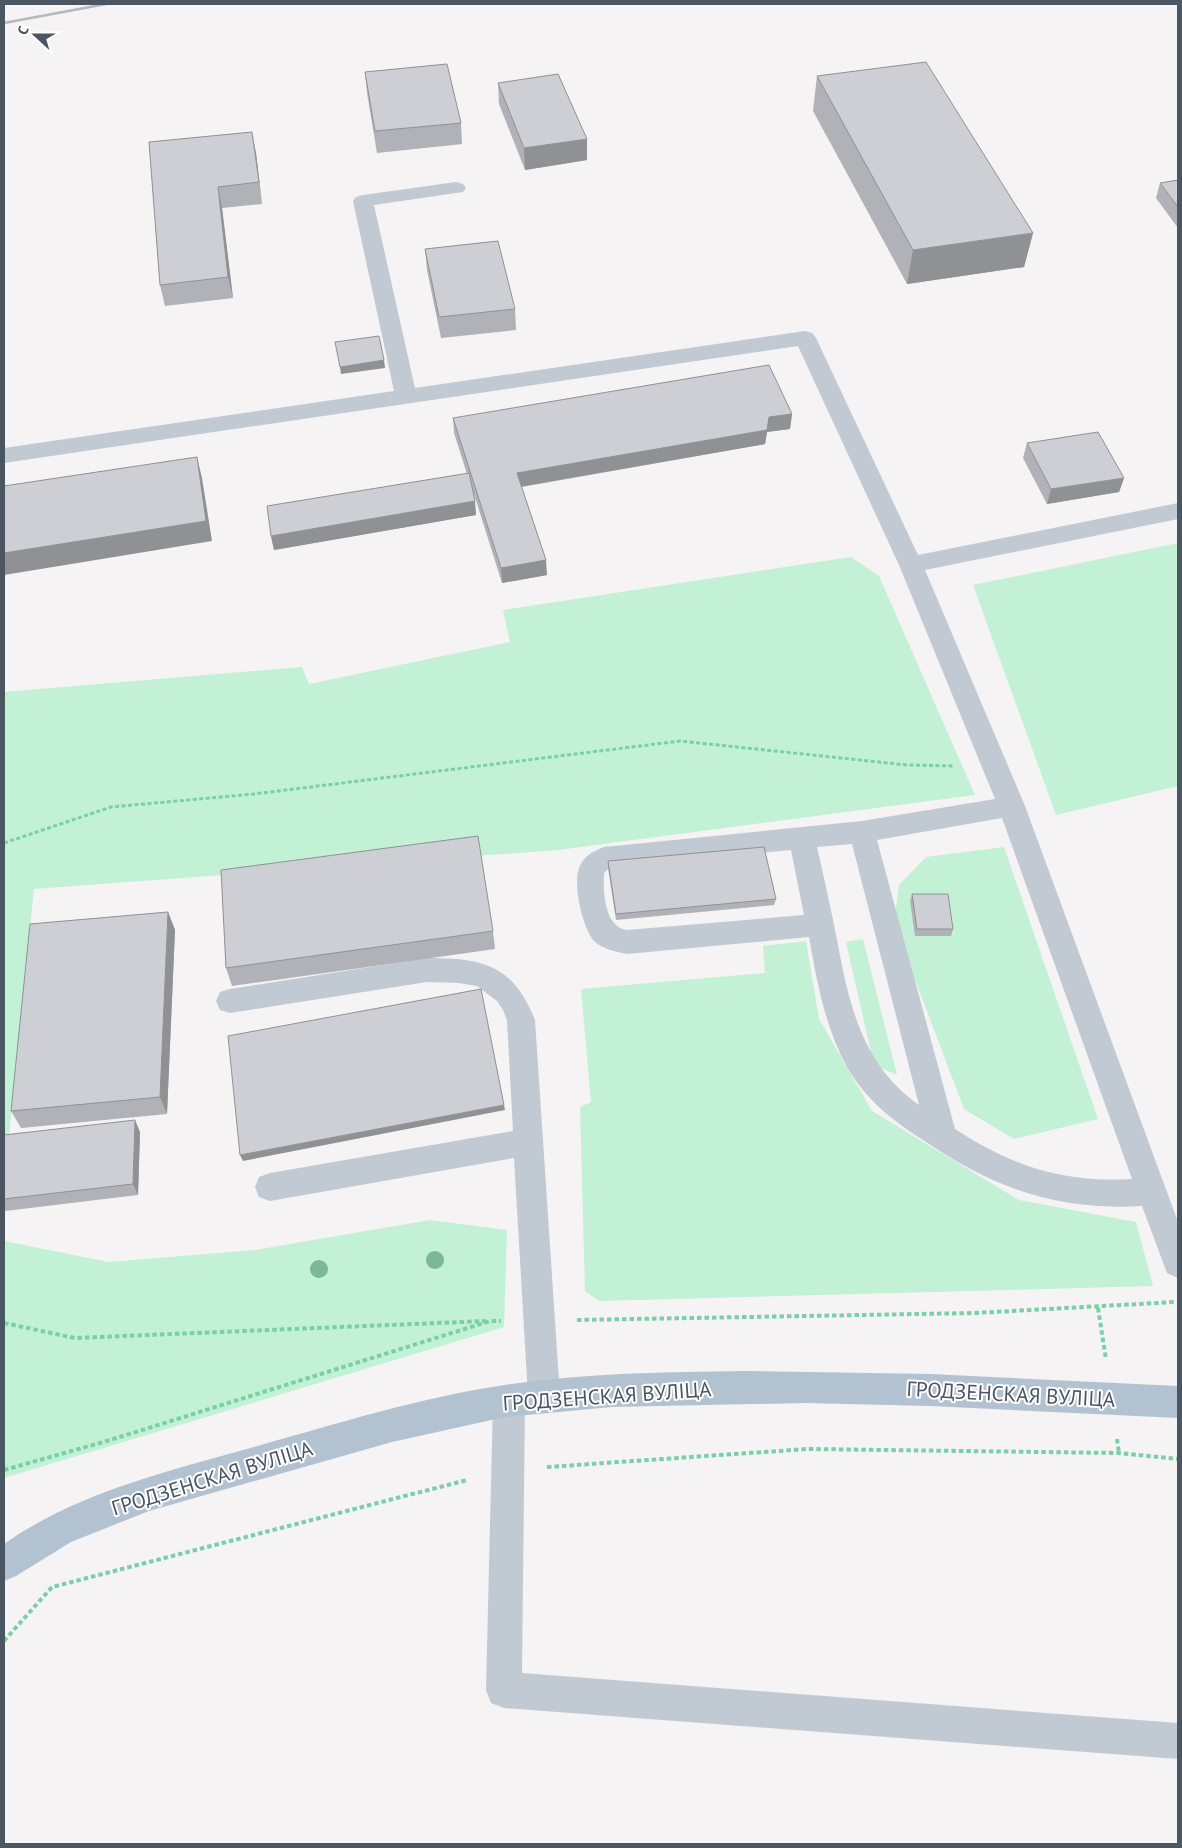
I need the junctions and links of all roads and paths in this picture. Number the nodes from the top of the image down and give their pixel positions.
1 (456, 188) dead end
2 (406, 398) junction
3 (4, 456) edge
4 (1178, 511) edge
5 (911, 565) junction
6 (996, 766) junction
7 (1012, 806) junction
8 (862, 832) junction
9 (802, 838) junction
10 (4, 843) edge
11 (738, 844) junction
12 (705, 847) junction
13 (654, 852) junction
14 (626, 855) junction
15 (744, 873) edge
16 (710, 876) edge
17 (659, 881) edge
18 (630, 884) edge
19 (748, 902) edge
20 (715, 905) edge
21 (664, 909) edge
22 (634, 912) edge
23 (820, 925) junction
24 (754, 930) junction
25 (720, 934) junction
26 (669, 938) junction
27 (639, 941) junction
28 (230, 1001) dead end
29 (942, 1137) junction
30 (530, 1142) junction
31 (270, 1187) dead end
32 (1151, 1192) junction
33 (1178, 1263) edge
34 (1178, 1302) edge
35 (539, 1320) junction
36 (490, 1321) junction
37 (4, 1323) edge
38 (544, 1396) junction
39 (509, 1401) junction
40 (1178, 1402) edge
41 (1178, 1458) edge
42 (509, 1469) junction
43 (4, 1470) edge
44 (4, 1564) edge
45 (4, 1641) edge
46 (1178, 1741) edge

1 - 2 lane
2 - 3 lane
2 - 5 lane
4 - 5 lane
5 - 6 lane
6 - 7 lane
6 - 10 path
7 - 8 lane
7 - 32 lane
8 - 9 lane
8 - 29 lane
9 - 11 lane
9 - 23 lane
11 - 12 lane
11 - 15 lane
12 - 13 lane
12 - 16 lane
13 - 14 lane
13 - 17 lane
14 - 18 lane
14 - 27 lane
19 - 24 lane
20 - 25 lane
21 - 26 lane
22 - 27 lane
23 - 24 lane
23 - 29 lane
24 - 25 lane
25 - 26 lane
26 - 27 lane
28 - 30 lane
29 - 32 lane
30 - 31 lane
30 - 35 lane
32 - 33 lane
34 - 35 path
35 - 36 path
35 - 38 lane
36 - 37 path
36 - 43 path
38 - 39 main road, ГРОДЗЕНСКАЯ ВУЛІЦА
38 - 40 main road, ГРОДЗЕНСКАЯ ВУЛІЦА
39 - 42 lane
39 - 44 main road, ГРОДЗЕНСКАЯ ВУЛІЦА
41 - 42 path
42 - 45 path
42 - 46 lane

